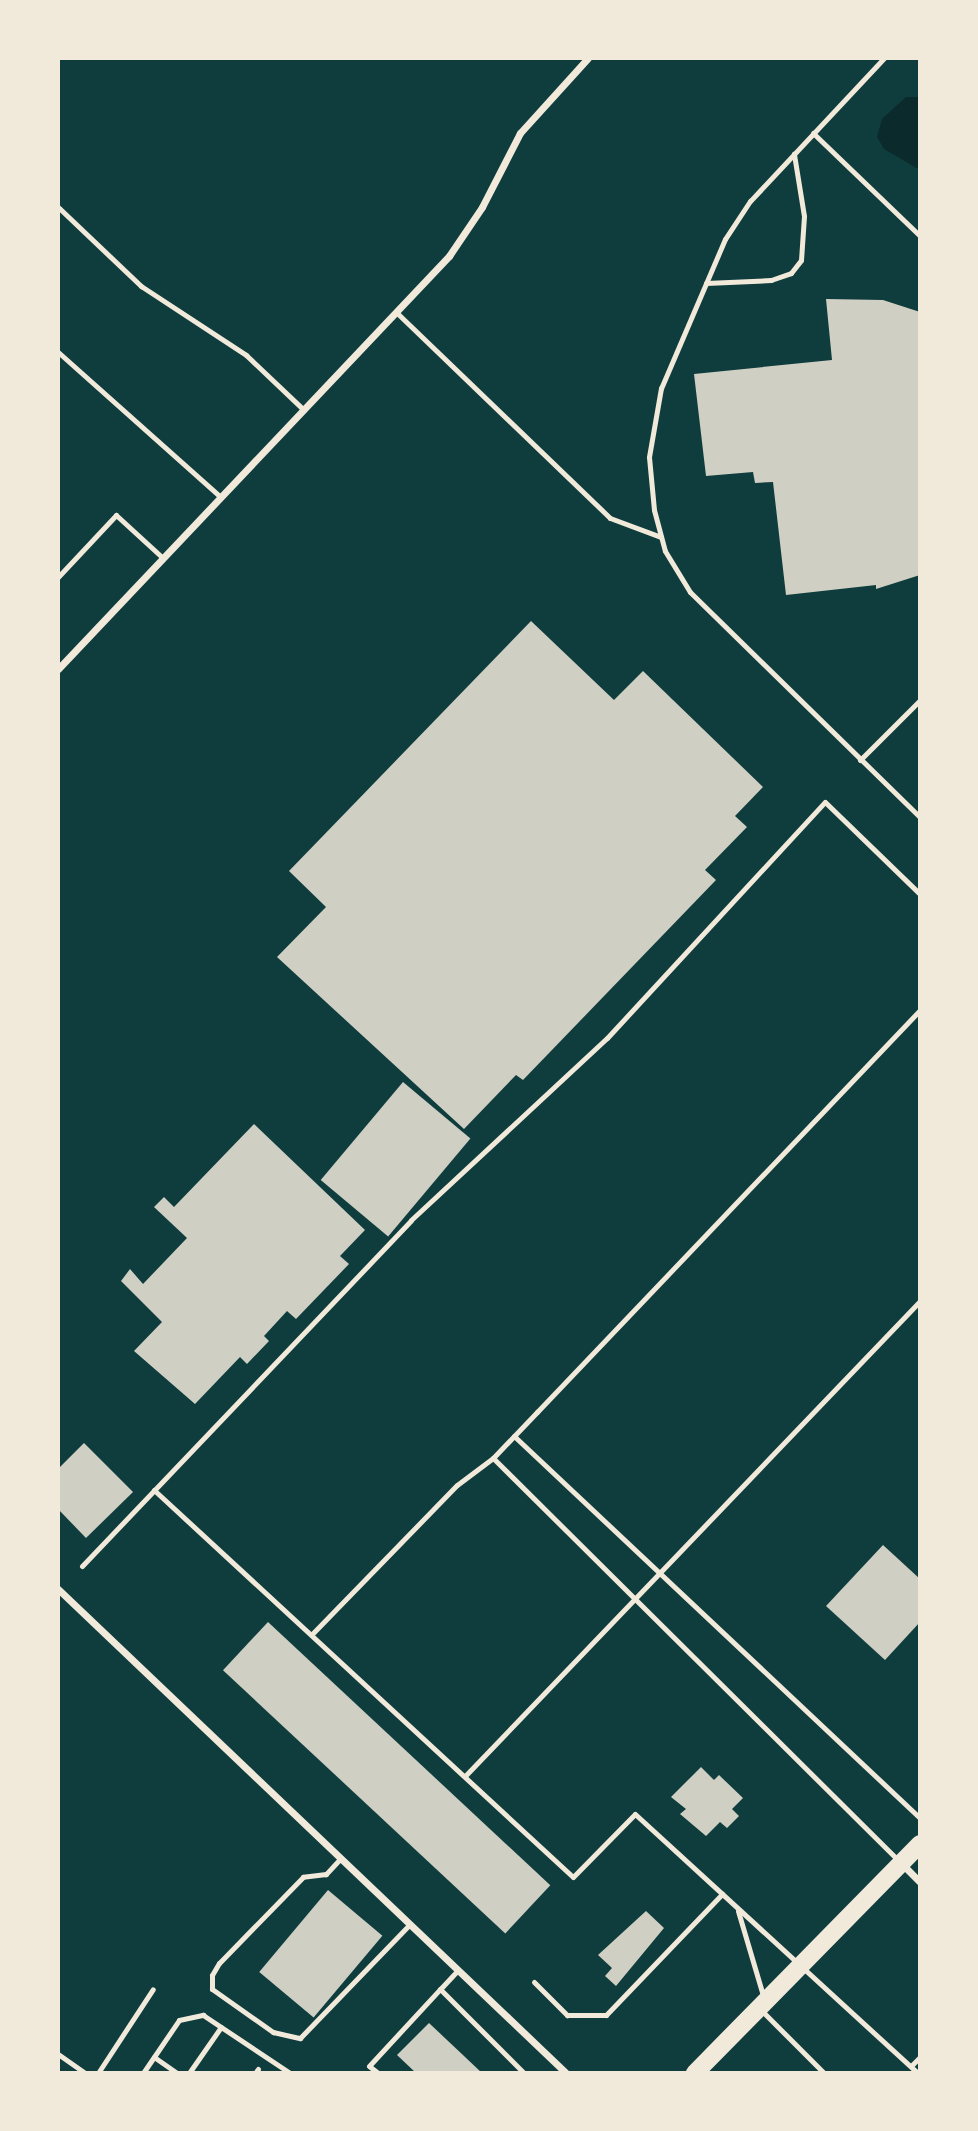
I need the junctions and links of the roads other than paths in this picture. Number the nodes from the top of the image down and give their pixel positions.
1 (588, 58) edge
2 (884, 58) edge
3 (813, 133) junction
4 (794, 154) junction
5 (58, 207) edge
6 (920, 236) edge
7 (706, 283) junction
8 (396, 313) junction
9 (58, 352) edge
10 (304, 410) junction
11 (221, 497) junction
12 (661, 537) junction
13 (163, 558) junction
14 (58, 577) edge
15 (58, 669) edge
16 (920, 700) edge
17 (860, 760) junction
18 (920, 817) edge
19 (920, 894) edge
20 (920, 1010) edge
21 (920, 1301) edge
22 (514, 1436) junction
23 (493, 1458) junction
24 (154, 1490) junction
25 (82, 1566) dead end
26 (659, 1573) junction
27 (58, 1589) edge
28 (634, 1599) junction
29 (313, 1633) junction
30 (465, 1776) junction
31 (920, 1818) edge
32 (920, 1844) edge
33 (340, 1859) junction
34 (901, 1863) junction
35 (920, 1882) edge
36 (722, 1894) junction
37 (738, 1911) junction
38 (410, 1924) junction
39 (800, 1966) junction
40 (458, 1970) junction
41 (534, 1982) dead end
42 (153, 1989) dead end
43 (440, 1990) junction
44 (762, 2005) junction
45 (221, 2027) junction
46 (58, 2054) edge
47 (154, 2057) junction
48 (920, 2057) edge
49 (911, 2066) junction
50 (700, 2072) edge
51 (821, 2072) edge
52 (85, 2073) edge
53 (98, 2073) edge
54 (143, 2073) edge
55 (177, 2073) edge
56 (189, 2073) edge
57 (290, 2073) edge
58 (378, 2073) edge
59 (524, 2073) edge
60 (566, 2073) edge
61 (918, 2073) edge

1 - 8 street
2 - 3 lane
3 - 4 lane
3 - 6 lane
4 - 7 lane
4 - 7 lane
5 - 10 lane
7 - 12 lane
8 - 10 street
8 - 12 lane
9 - 11 lane
10 - 11 street
11 - 13 street
12 - 17 lane
13 - 14 lane
13 - 15 street
16 - 17 lane
17 - 18 lane
19 - 24 lane
20 - 22 lane
21 - 26 lane
22 - 23 lane
22 - 26 lane
23 - 28 lane
23 - 29 lane
24 - 25 lane
24 - 29 lane
26 - 28 lane
26 - 31 lane
27 - 33 street
28 - 30 lane
28 - 34 lane
29 - 30 lane
30 - 36 lane
32 - 34 main road
33 - 38 street
33 - 38 lane
34 - 35 street
34 - 39 main road
36 - 37 lane
36 - 41 lane
37 - 39 lane
37 - 44 lane
38 - 40 street
39 - 44 main road
39 - 49 lane
40 - 43 lane
40 - 60 street
42 - 53 lane
43 - 58 lane
43 - 59 lane
44 - 50 main road
44 - 51 lane
45 - 47 lane
45 - 56 lane
45 - 57 lane
46 - 52 lane
47 - 54 lane
47 - 55 lane
48 - 49 lane
49 - 61 lane

